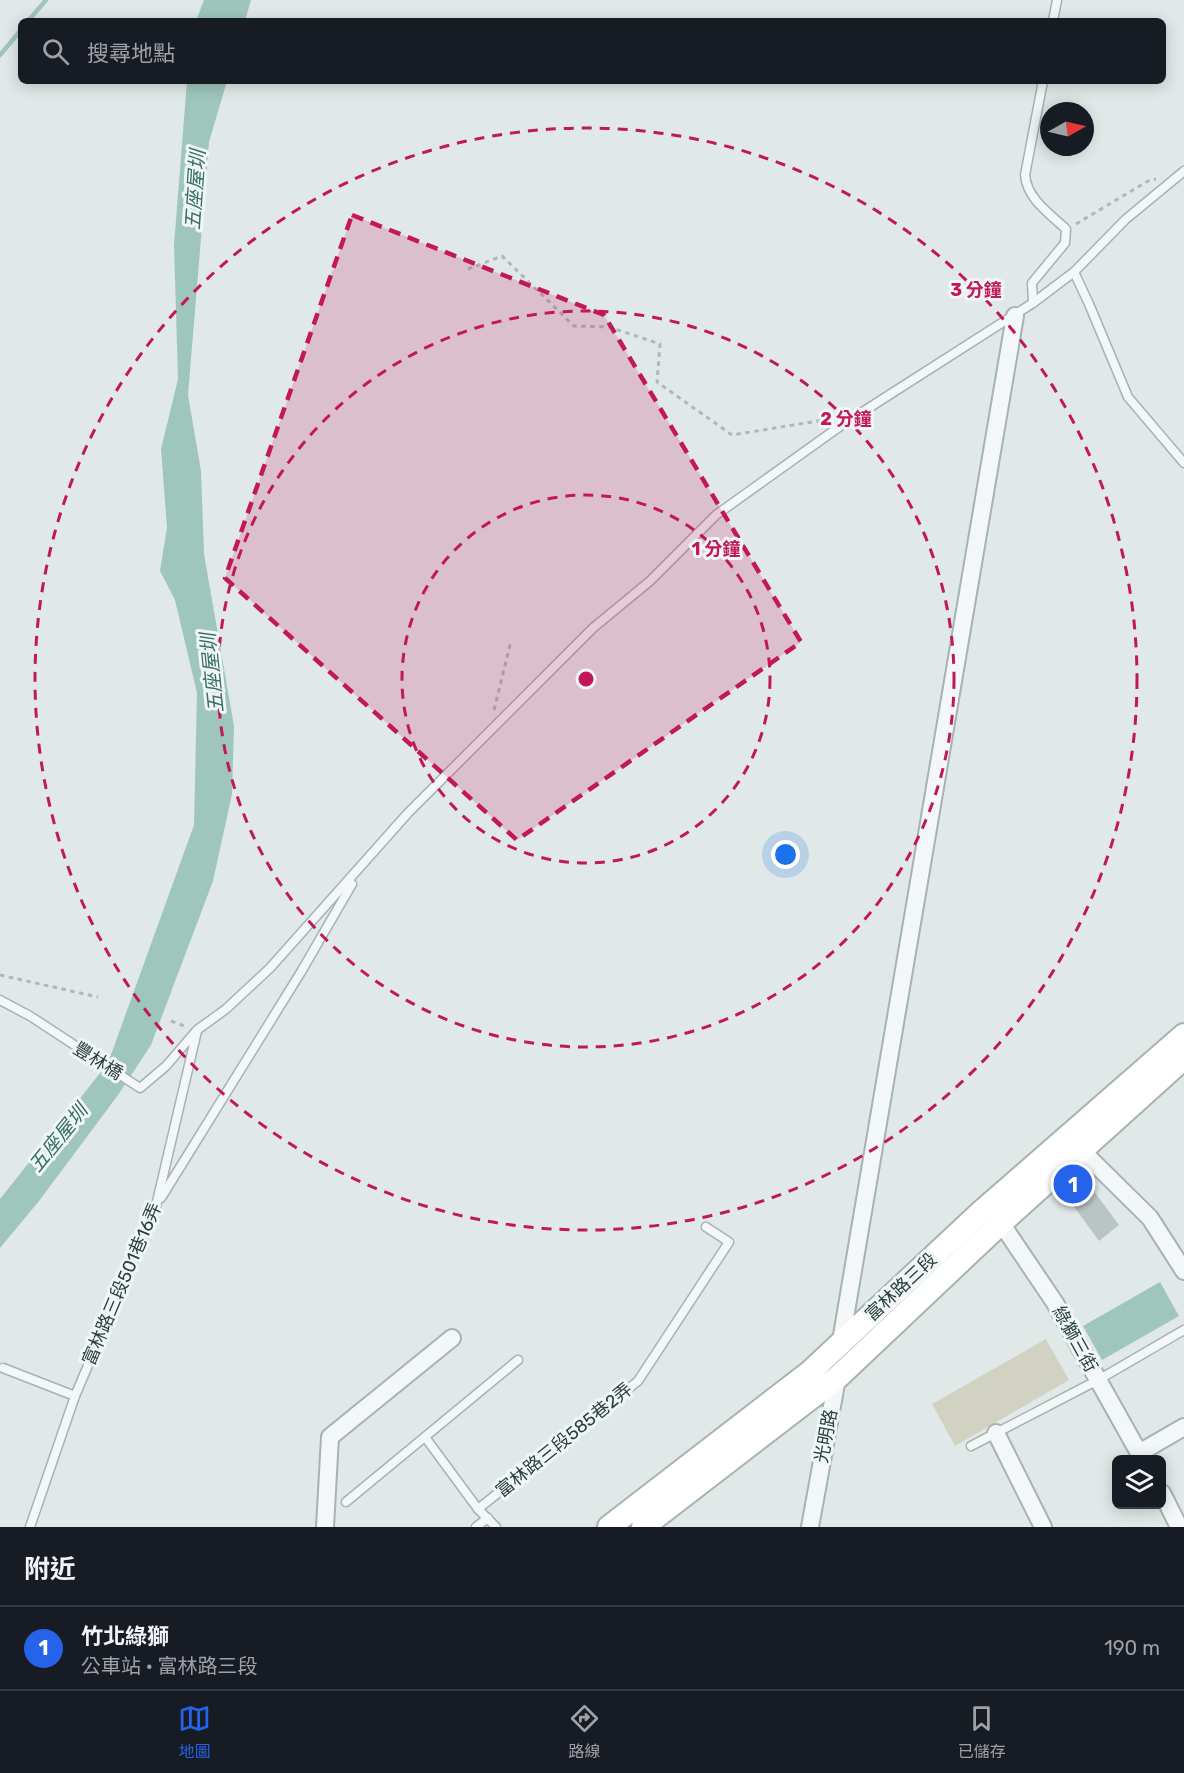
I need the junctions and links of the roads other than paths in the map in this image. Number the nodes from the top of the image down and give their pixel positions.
1 (1057, 0) edge
2 (1054, 18) edge
3 (1042, 84) edge
4 (1184, 171) edge
5 (1074, 272) junction
6 (1033, 303) junction
7 (1015, 316) junction
8 (1184, 463) edge
9 (361, 868) junction
10 (0, 1000) edge
11 (197, 1030) junction
12 (1184, 1035) edge
13 (1184, 1058) edge
14 (1074, 1144) junction
15 (156, 1206) junction
16 (1001, 1223) junction
17 (706, 1227) dead end
18 (1184, 1271) edge
19 (1184, 1330) edge
20 (452, 1338) dead end
21 (840, 1344) junction
22 (518, 1360) dead end
23 (3, 1368) dead end
24 (838, 1377) junction
25 (1098, 1380) junction
26 (75, 1396) junction
27 (1184, 1427) edge
28 (996, 1433) junction
29 (425, 1437) junction
30 (971, 1446) dead end
31 (1140, 1455) edge
32 (1142, 1455) edge
33 (1166, 1499) edge
34 (346, 1502) dead end
35 (478, 1509) junction
36 (1178, 1515) edge
37 (488, 1518) junction
38 (30, 1527) edge
39 (326, 1527) edge
40 (476, 1527) edge
41 (496, 1527) edge
42 (609, 1527) edge
43 (643, 1527) edge
44 (810, 1527) edge
45 (1043, 1527) edge

1 - 2 lane
3 - 6 lane
4 - 5 lane
5 - 6 lane
5 - 8 lane
6 - 7 lane
7 - 9 lane
7 - 21 street, 光明路
9 - 11 lane
9 - 15 lane
10 - 11 lane, 豐林橋
11 - 15 lane, 富林路三段501巷16弄
12 - 14 main road, 富林路三段
13 - 14 main road, 富林路三段
14 - 16 main road, 富林路三段
14 - 18 street
14 - 21 main road, 富林路三段
15 - 26 lane, 富林路三段501巷16弄
16 - 24 main road, 富林路三段
16 - 25 street, 綠獅三街
17 - 35 lane, 富林路三段585巷2弄
19 - 25 lane
20 - 39 street
21 - 24 street, 光明路
21 - 42 main road, 富林路三段
22 - 29 lane
23 - 26 lane
24 - 43 main road, 富林路三段
24 - 44 street, 光明路
25 - 28 lane
25 - 31 street, 綠獅三街
26 - 38 lane, 富林路三段501巷16弄
27 - 32 street
28 - 30 lane
28 - 45 street
29 - 34 lane
29 - 35 lane
33 - 36 street
35 - 37 lane
37 - 40 lane
37 - 41 lane

